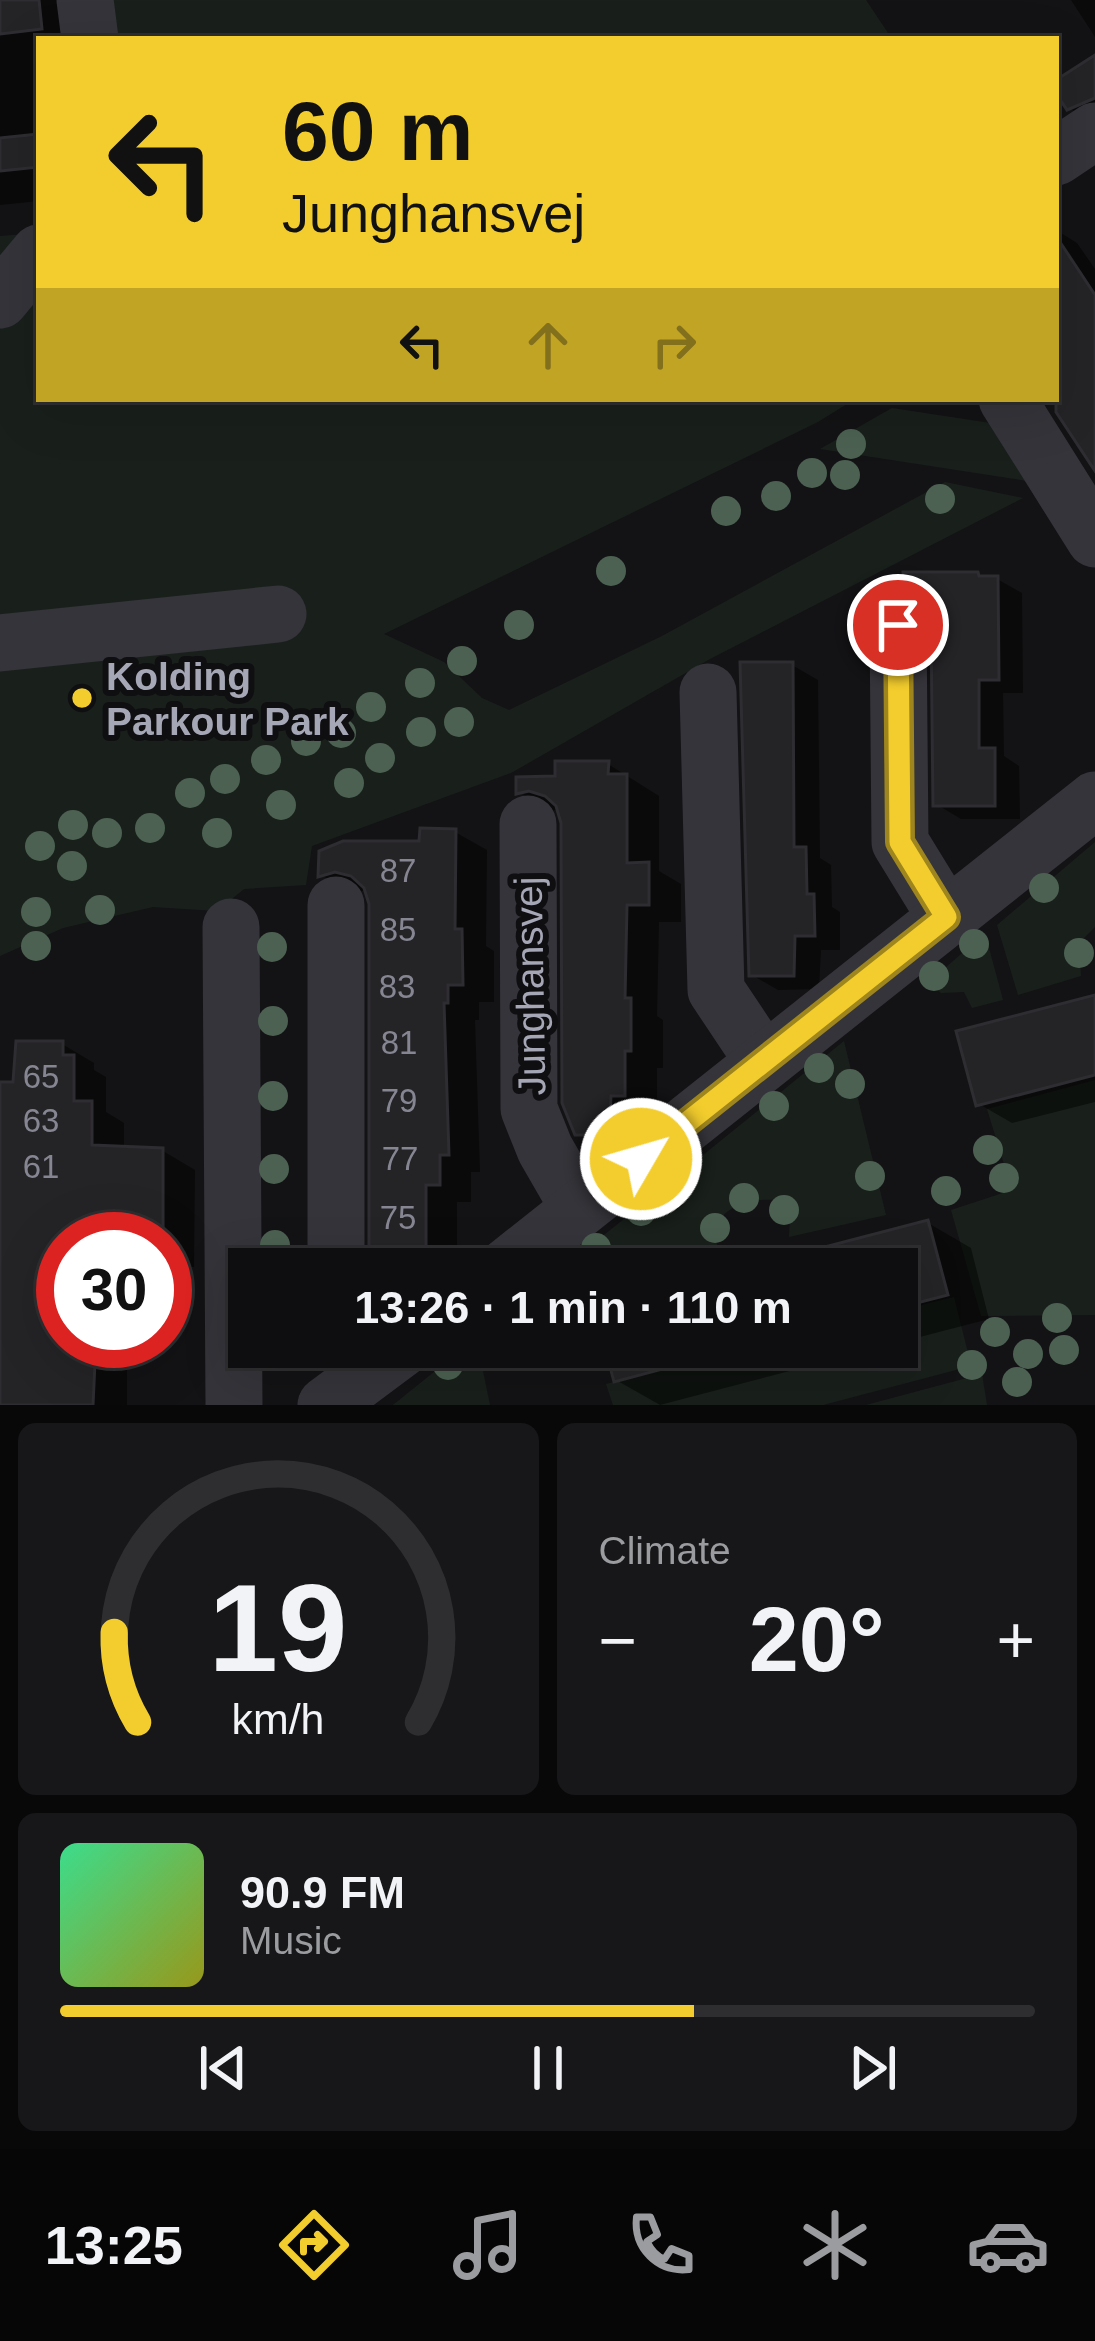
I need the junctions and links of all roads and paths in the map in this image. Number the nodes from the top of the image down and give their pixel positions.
1 (85, 0) edge
2 (90, 36) edge
3 (1095, 131) edge
4 (1059, 155) edge
5 (36, 257) edge
6 (0, 300) edge
7 (1008, 402) edge
8 (1095, 539) edge
9 (278, 614) dead end
10 (898, 625) dead end
11 (0, 643) edge
12 (708, 692) dead end
13 (1095, 800) edge
14 (528, 824) dead end
15 (336, 905) dead end
16 (946, 917) junction
17 (231, 927) dead end
18 (764, 1062) junction
19 (579, 1208) junction
20 (335, 1248) edge
21 (530, 1248) edge
22 (371, 1368) edge
23 (234, 1405) edge
24 (326, 1405) edge

1 - 2 street
3 - 4 street
5 - 6 street
7 - 8 street
9 - 11 street
10 - 16 street
12 - 18 street
13 - 16 street
14 - 19 street, Junghansvej
15 - 20 street
16 - 18 street
17 - 23 street
18 - 19 street
19 - 21 street
22 - 24 street

